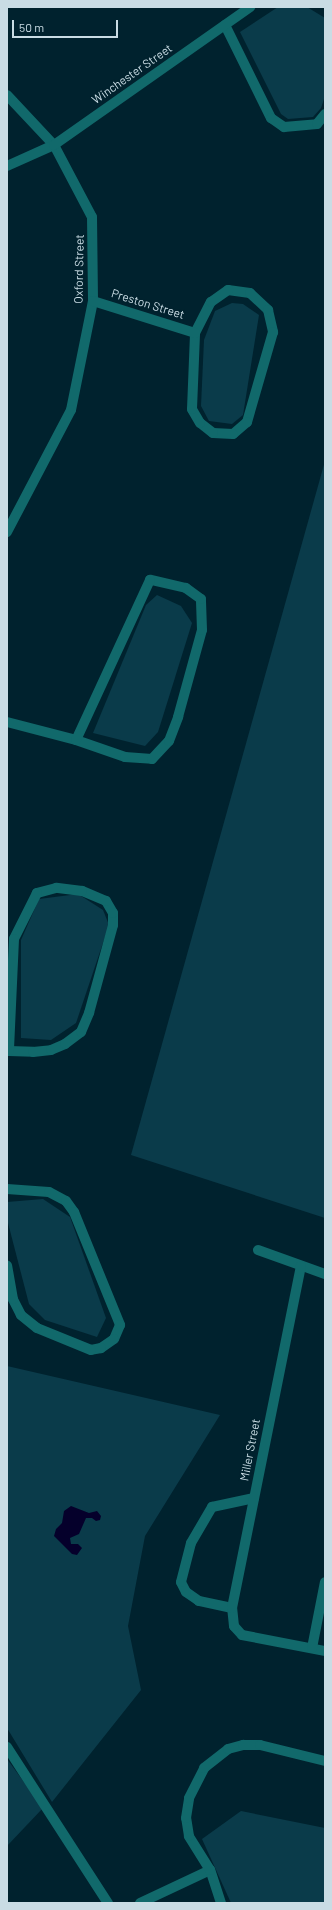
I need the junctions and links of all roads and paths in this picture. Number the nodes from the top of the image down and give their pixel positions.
1 (250, 7) edge
2 (225, 25) junction
3 (7, 95) edge
4 (325, 114) edge
5 (54, 144) junction
6 (7, 166) edge
7 (93, 301) junction
8 (195, 333) junction
9 (7, 532) edge
10 (7, 722) edge
11 (76, 740) junction
12 (8, 1051) edge
13 (7, 1189) edge
14 (258, 1250) dead end
15 (7, 1266) edge
16 (301, 1266) junction
17 (325, 1274) edge
18 (254, 1498) junction
19 (325, 1582) edge
20 (232, 1608) junction
21 (242, 1635) junction
22 (312, 1648) junction
23 (325, 1651) edge
24 (7, 1747) edge
25 (325, 1762) edge
26 (210, 1870) junction
27 (108, 1903) edge
28 (140, 1903) edge
29 (221, 1903) edge

1 - 2 street, Winchester Street
2 - 4 street
2 - 5 street, Winchester Street
3 - 5 street, Oxford Street
5 - 6 street, Winchester Street
5 - 7 street, Oxford Street
7 - 8 street, Preston Street
7 - 9 street, Oxford Street
8 - 8 street
10 - 11 street
11 - 11 street
12 - 12 street
13 - 15 street
14 - 16 street
16 - 17 street
16 - 18 street, Miller Street
18 - 20 street, Miller Street
18 - 20 street
19 - 22 street
20 - 21 street, Miller Street
21 - 22 street
21 - 23 street
22 - 23 street
24 - 27 street
25 - 26 street
26 - 28 street
26 - 29 street

